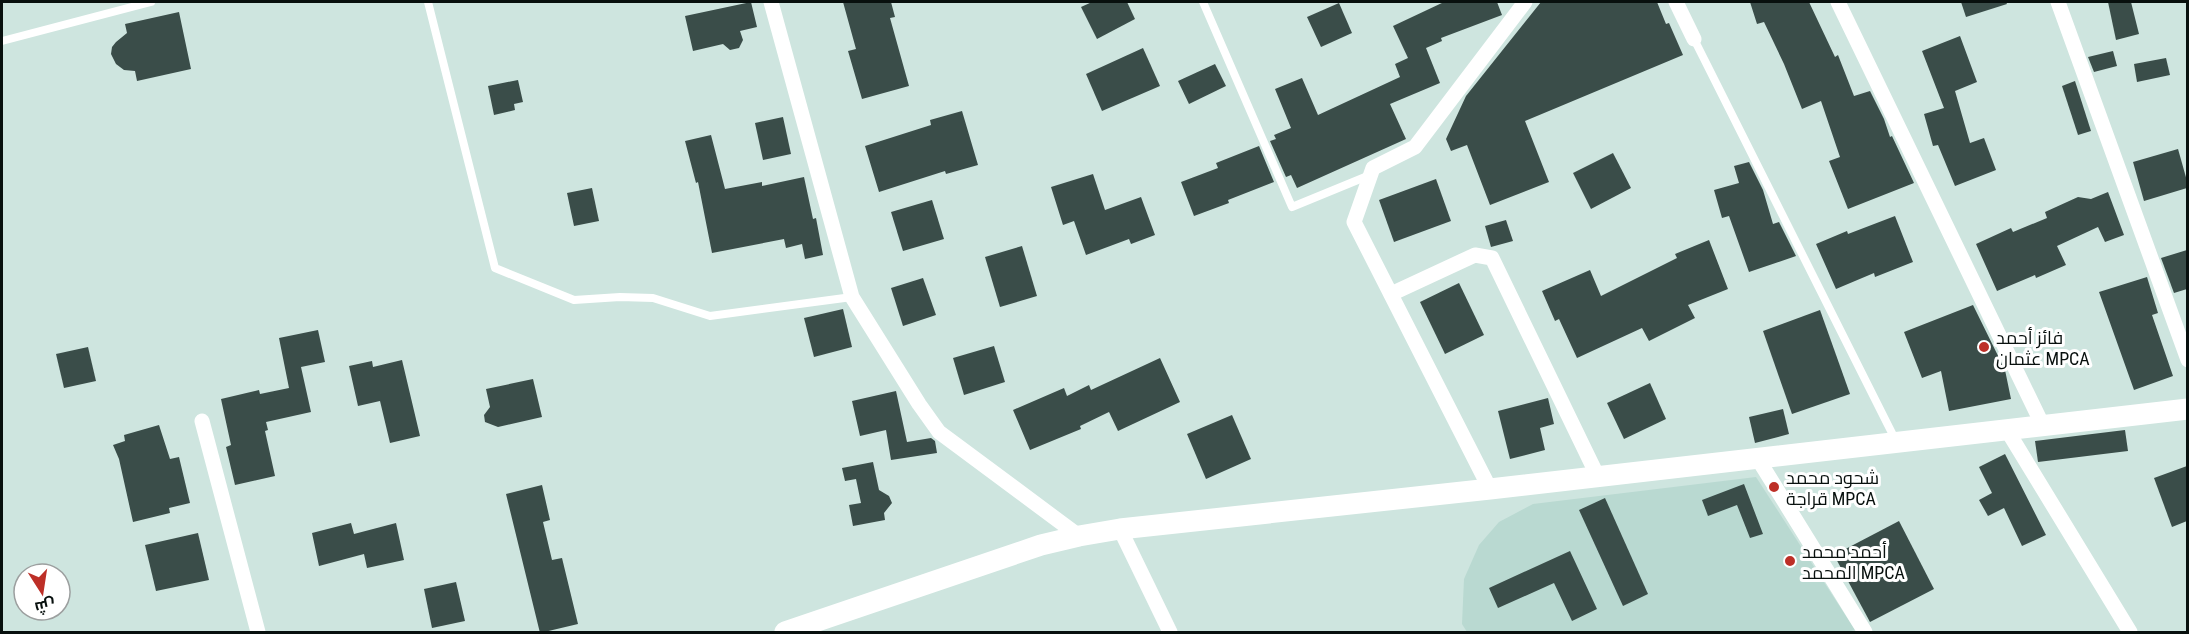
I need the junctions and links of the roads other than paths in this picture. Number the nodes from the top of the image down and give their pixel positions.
1 (151, 2) edge
2 (428, 2) edge
3 (771, 2) edge
4 (1203, 2) edge
5 (1524, 2) edge
6 (1676, 2) edge
7 (1838, 2) edge
8 (2058, 2) edge
9 (1694, 39) joint
10 (2, 41) edge
11 (1371, 174) junction
12 (1391, 294) junction
13 (852, 297) junction
14 (2184, 334) edge
15 (2187, 360) edge
16 (2187, 409) edge
17 (202, 421) dead end
18 (2043, 426) junction
19 (2007, 430) junction
20 (1897, 443) junction
21 (1758, 459) junction
22 (1598, 477) junction
23 (1490, 489) junction
24 (1120, 529) junction
25 (1079, 536) junction
26 (258, 633) edge
27 (785, 633) edge
28 (1170, 633) edge
29 (1865, 633) edge
30 (2130, 633) edge

1 - 10 lane
2 - 13 lane
3 - 13 street
4 - 11 lane
5 - 11 street
6 - 9 street
7 - 18 street
8 - 14 street
9 - 20 lane
11 - 12 street
12 - 22 street
12 - 23 street
13 - 25 street
14 - 15 street
16 - 18 street
17 - 26 street
18 - 19 street
19 - 20 street
19 - 30 street
20 - 21 street
21 - 22 street
21 - 29 street
22 - 23 street
23 - 24 street
24 - 25 street
24 - 28 street
25 - 27 street

